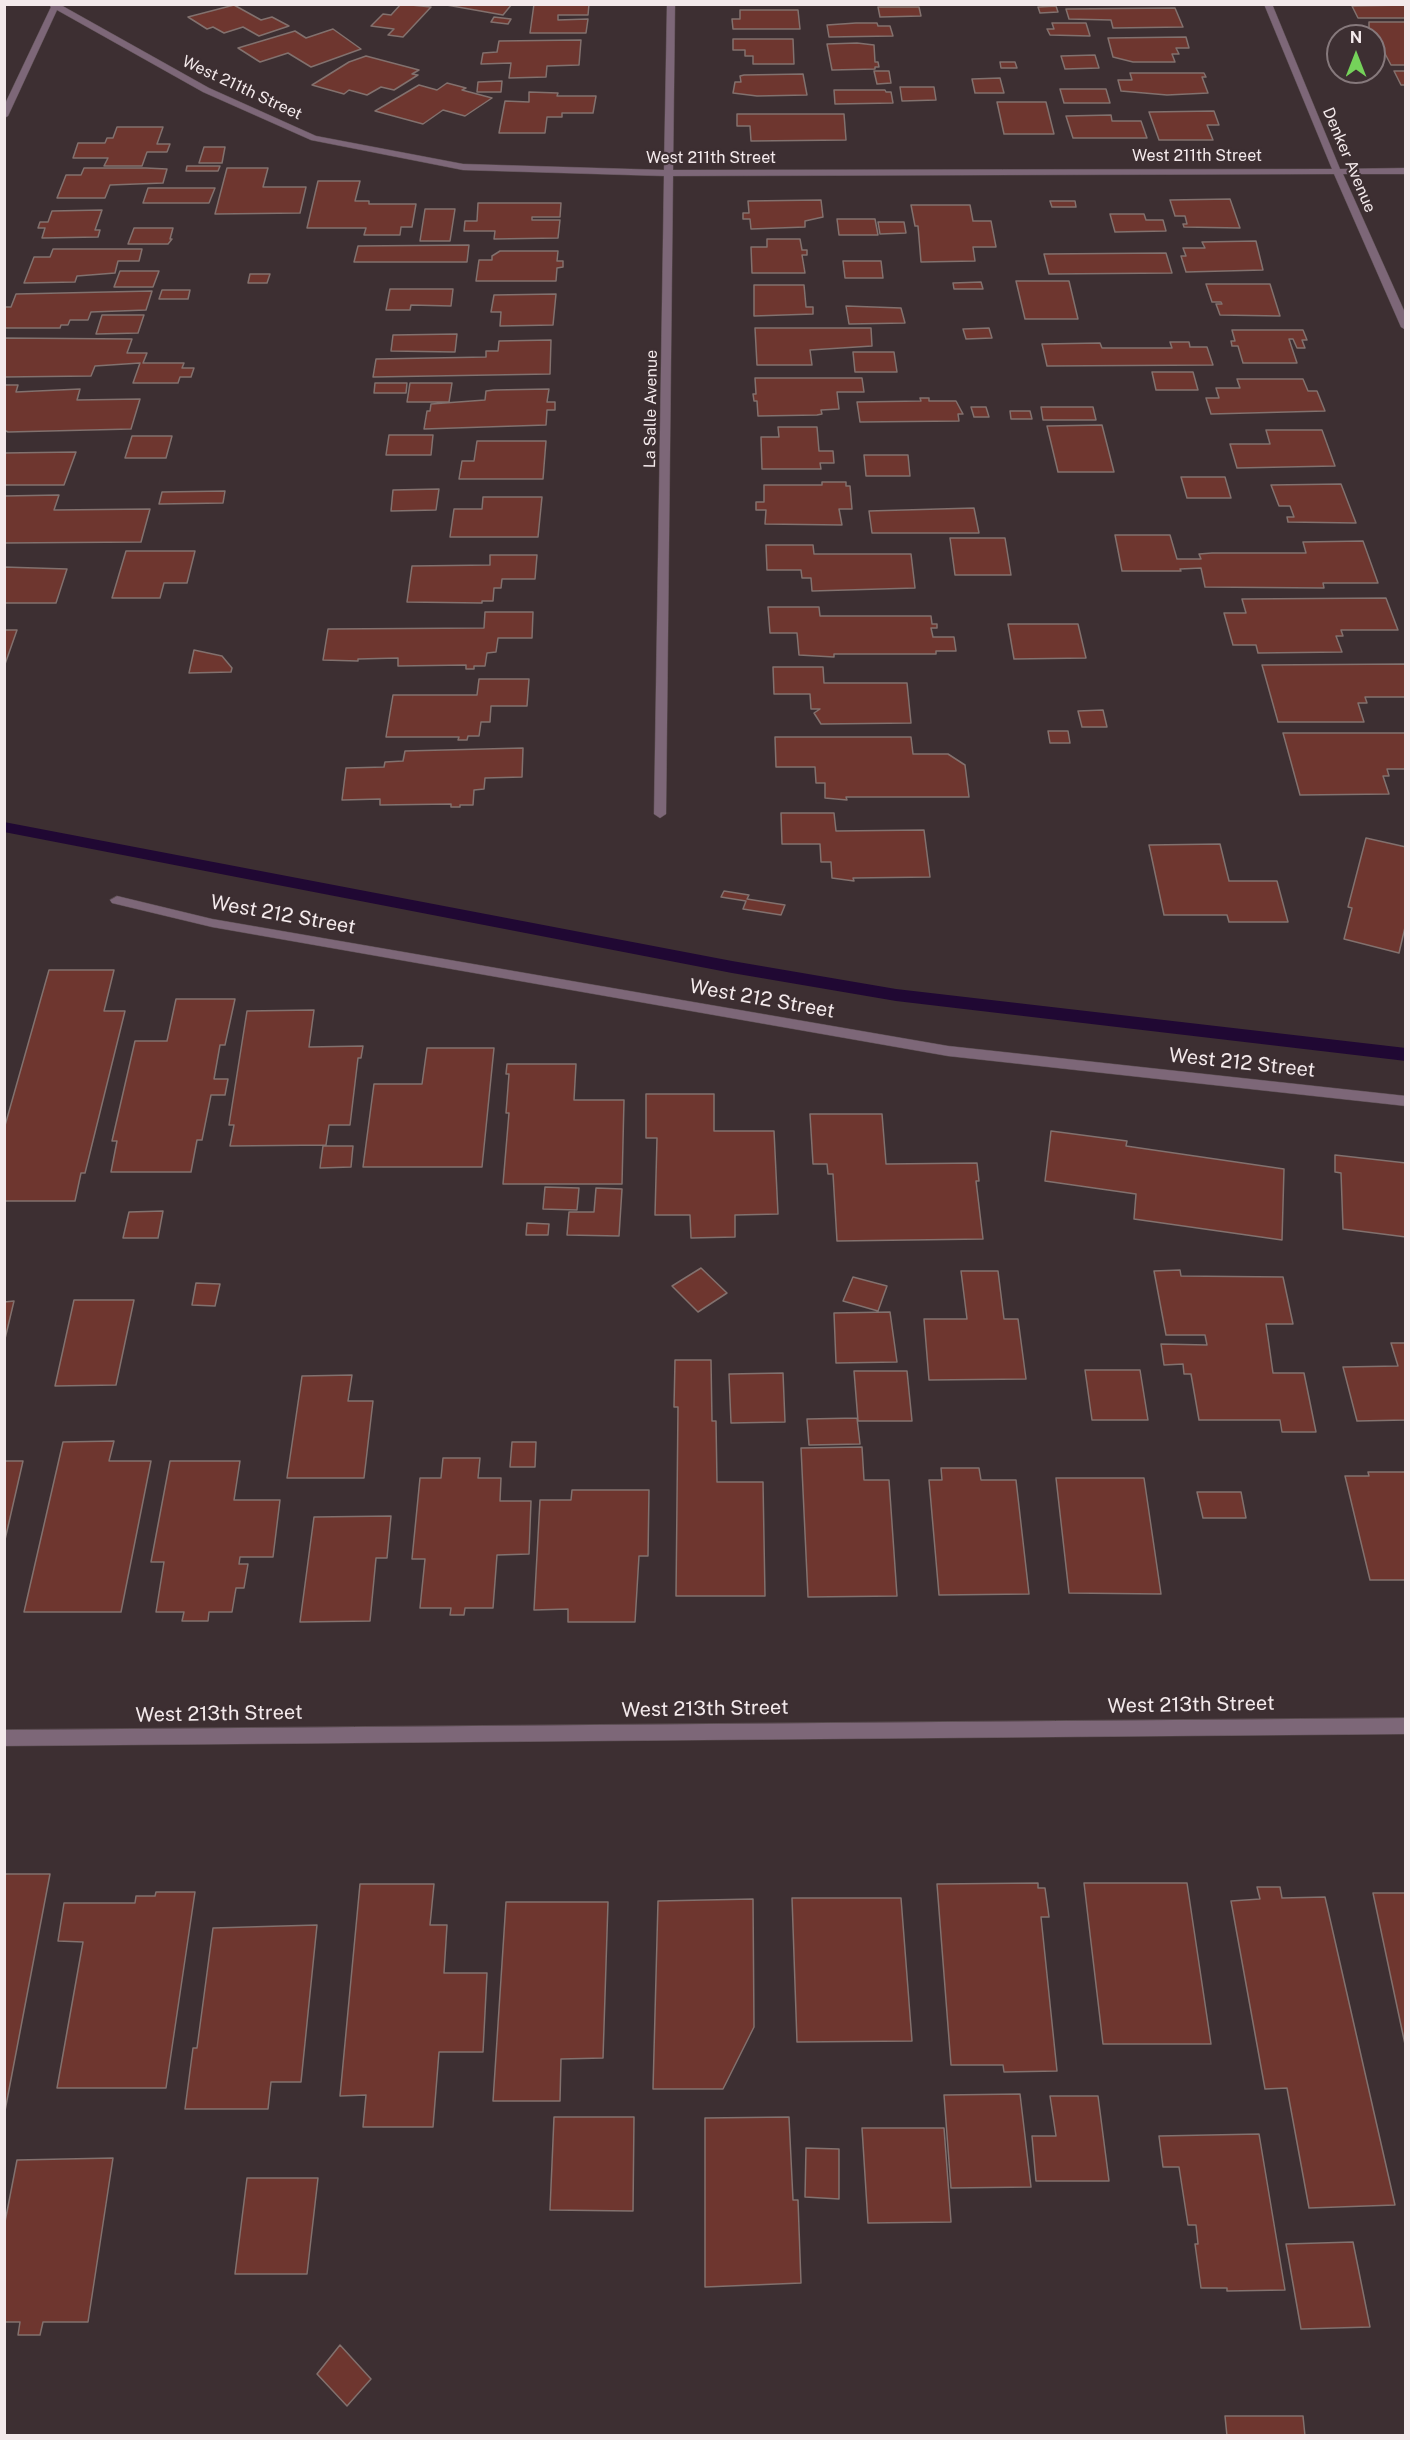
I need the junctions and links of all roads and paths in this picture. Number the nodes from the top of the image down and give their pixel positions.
1 (671, 4) edge
2 (1268, 4) edge
3 (53, 6) edge
4 (4, 116) edge
5 (1337, 171) junction
6 (1406, 171) edge
7 (669, 173) junction
8 (1406, 327) edge
9 (660, 814) dead end
10 (117, 900) dead end
11 (1406, 1101) edge
12 (1406, 1726) edge
13 (4, 1738) edge

1 - 7 street, La Salle Avenue
2 - 5 street, Denker Avenue
3 - 4 street
3 - 7 street, West 211th Street
5 - 6 street, West 211th Street
5 - 7 street, West 211th Street
5 - 8 street, Denker Avenue
7 - 9 street, La Salle Avenue
10 - 11 street, West 212 Street
12 - 13 street, West 213th Street

